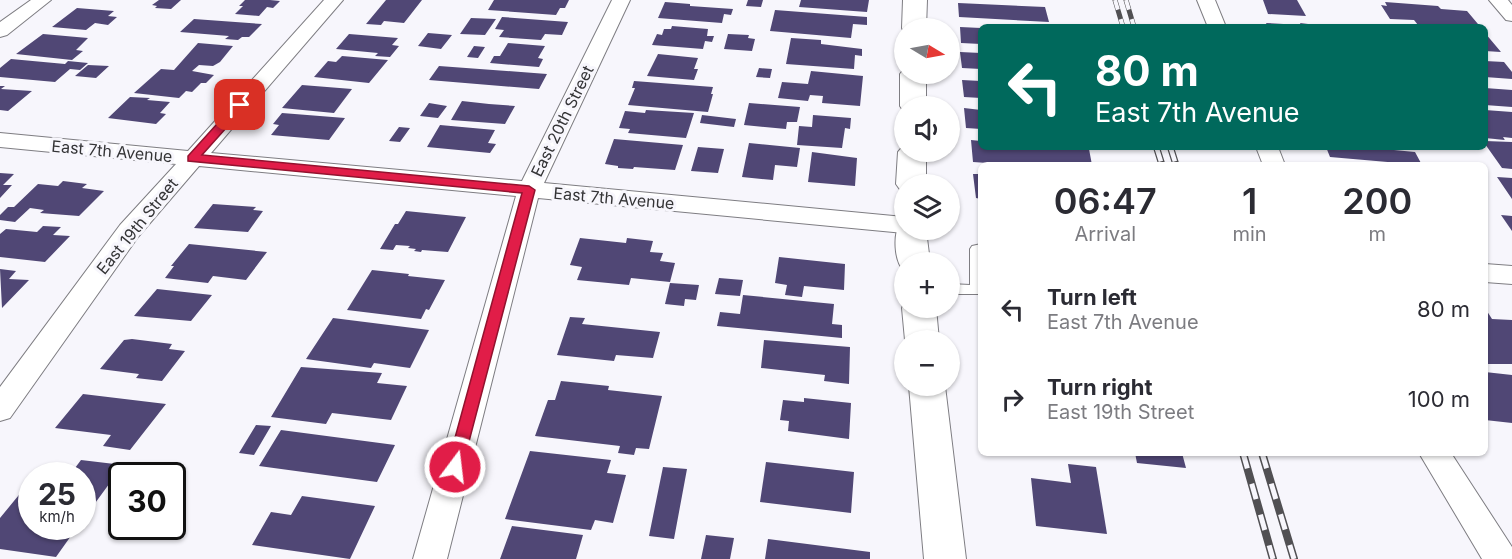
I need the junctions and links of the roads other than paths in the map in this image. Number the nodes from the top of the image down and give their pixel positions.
1 (42, 0) edge
2 (334, 0) edge
3 (621, 0) edge
4 (915, 0) edge
5 (1206, 0) edge
6 (1498, 0) edge
7 (1512, 16) edge
8 (914, 18) edge
9 (1216, 24) edge
10 (0, 31) edge
11 (0, 141) edge
12 (192, 158) junction
13 (529, 190) junction
14 (894, 224) edge
15 (978, 249) edge
16 (1488, 273) edge
17 (1512, 275) edge
18 (960, 289) edge
19 (928, 396) edge
20 (0, 409) edge
21 (1436, 456) edge
22 (430, 559) edge
23 (945, 559) edge
24 (1501, 559) edge

1 - 10 street
2 - 12 street, East 19th Street
3 - 13 street, East 20th Street
4 - 8 main road
5 - 9 street
6 - 7 street
11 - 12 street, East 7th Avenue
12 - 13 street, East 7th Avenue
12 - 20 street, East 19th Street
13 - 14 street, East 7th Avenue
13 - 22 street, East 20th Street
15 - 18 lane
16 - 17 street
19 - 23 main road
21 - 24 street

